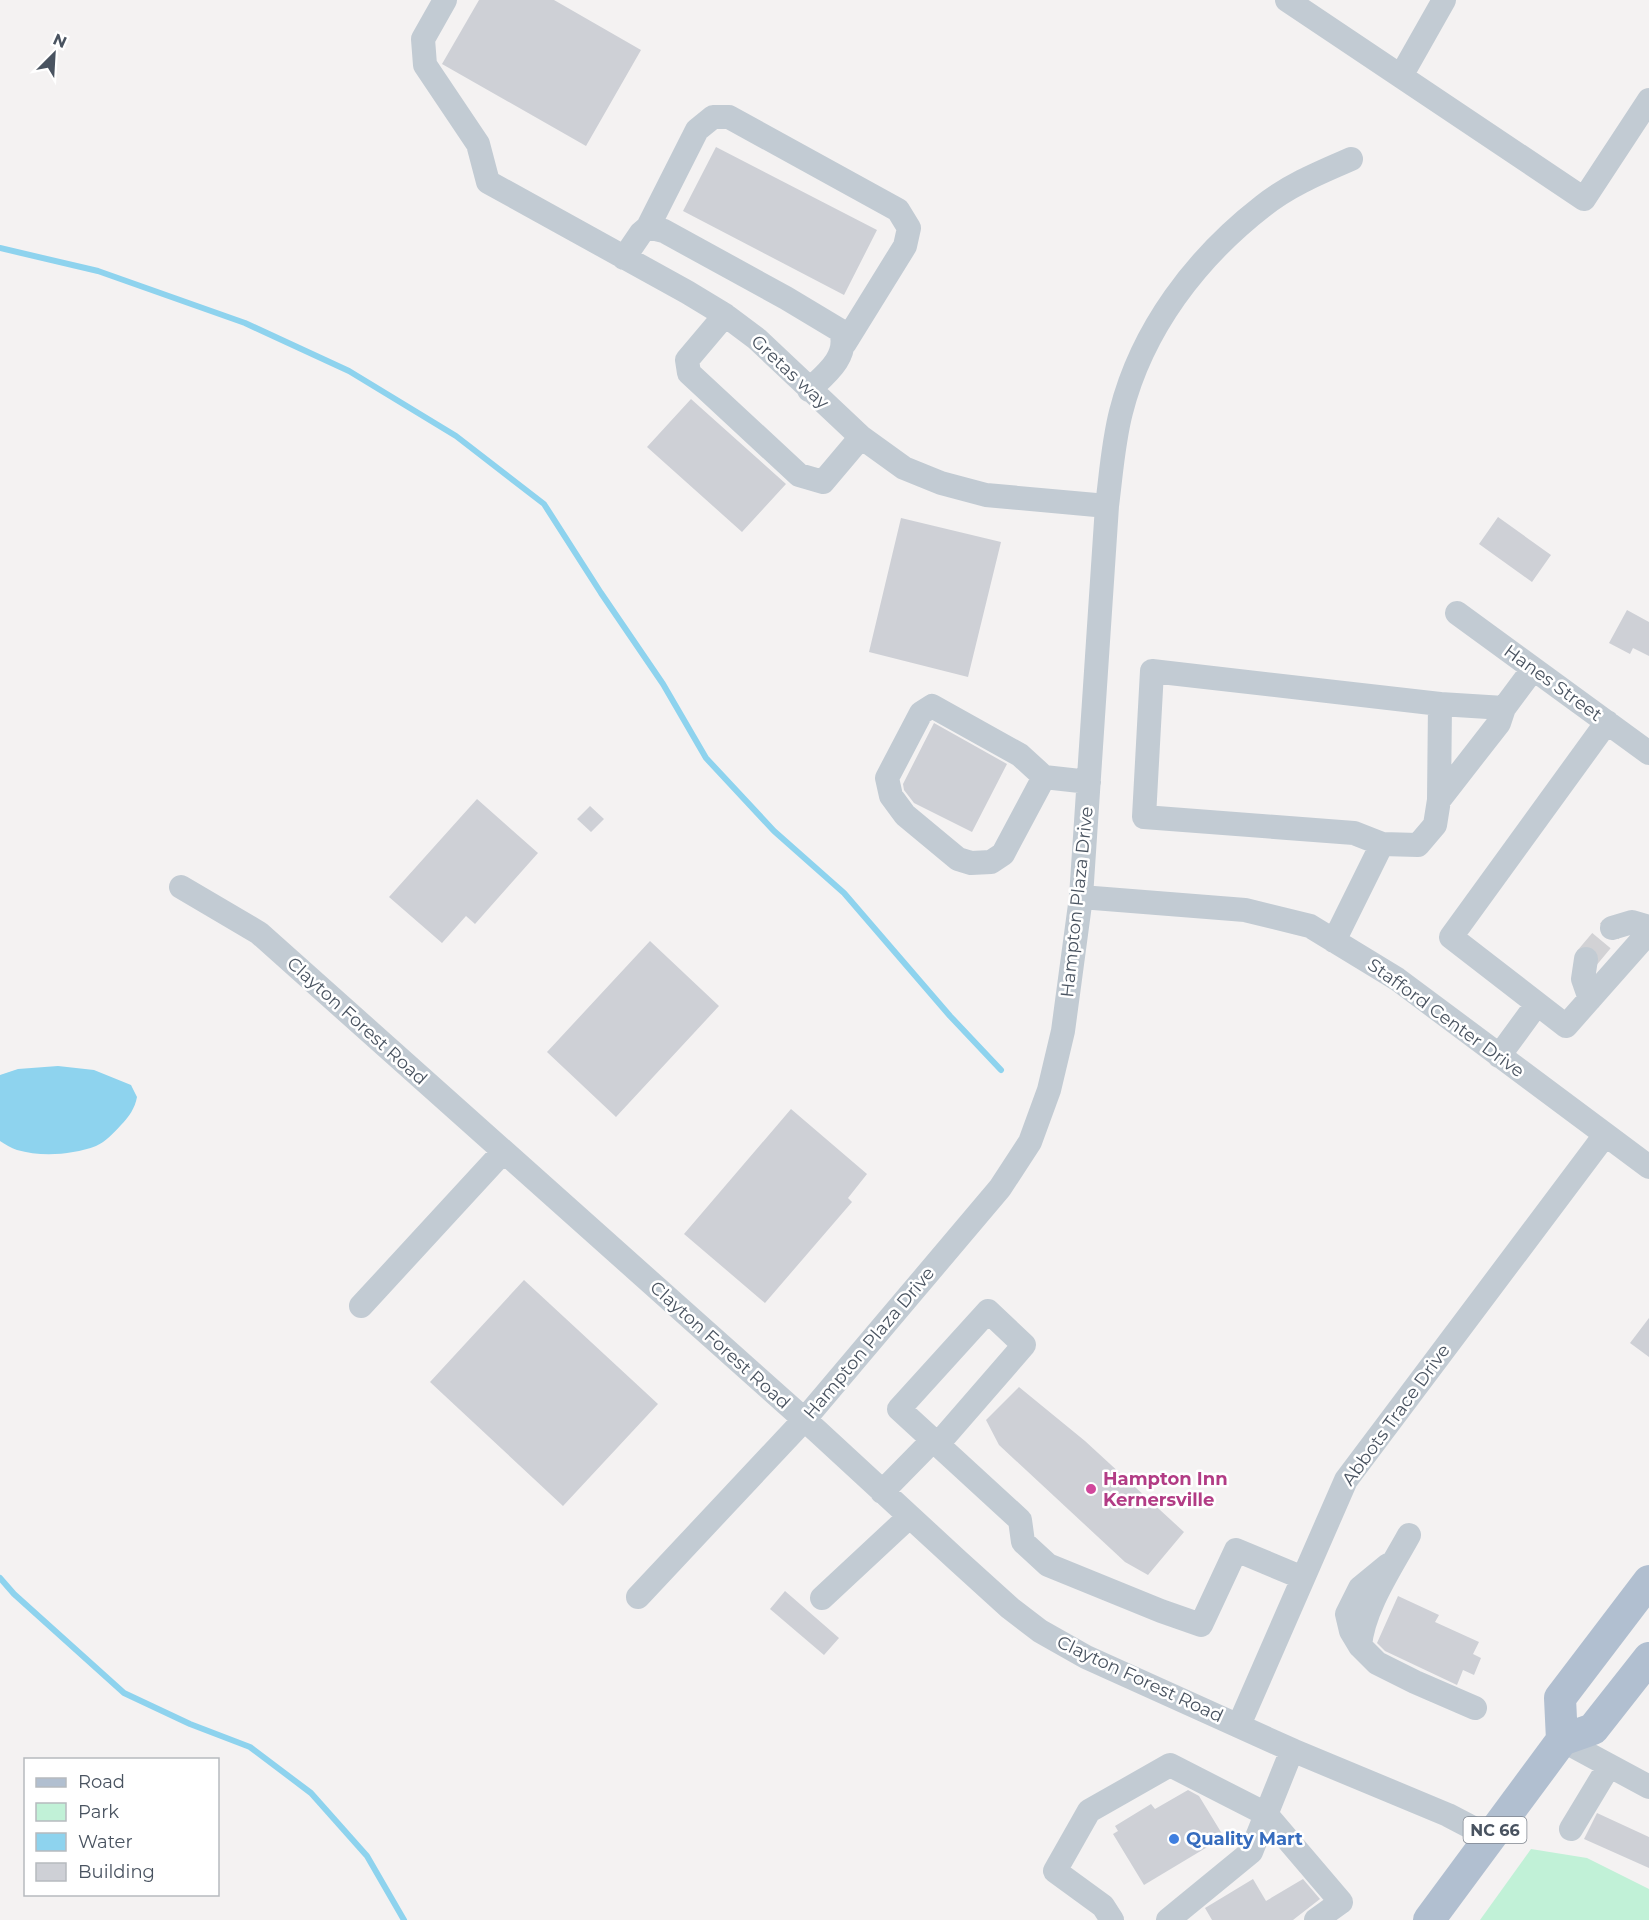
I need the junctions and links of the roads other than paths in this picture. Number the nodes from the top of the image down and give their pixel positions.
1 (445, 0) edge
2 (1287, 0) edge
3 (1444, 0) edge
4 (1401, 76) junction
5 (1649, 100) edge
6 (1351, 159) dead end
7 (648, 227) junction
8 (624, 258) junction
9 (725, 315) junction
10 (845, 343) junction
11 (809, 390) junction
12 (861, 437) junction
13 (1107, 506) junction
14 (1457, 613) dead end
15 (1533, 669) junction
16 (1440, 704) junction
17 (1504, 708) junction
18 (1608, 722) junction
19 (1649, 753) edge
20 (1044, 777) junction
21 (1089, 782) junction
22 (1439, 800) junction
23 (1382, 844) junction
24 (181, 887) dead end
25 (1081, 897) junction
26 (1649, 927) edge
27 (1612, 928) tunnel mouth
28 (1649, 932) edge
29 (1334, 941) junction
30 (1586, 958) tunnel mouth
31 (1590, 999) junction
32 (1537, 1004) junction
33 (1499, 1056) junction
34 (1605, 1135) junction
35 (503, 1152) junction
36 (1649, 1167) edge
37 (361, 1306) dead end
38 (804, 1420) junction
39 (935, 1442) junction
40 (882, 1492) junction
41 (909, 1517) junction
42 (1409, 1535) dead end
43 (1303, 1578) junction
44 (1649, 1581) edge
45 (638, 1597) dead end
46 (822, 1599) dead end
47 (1649, 1658) edge
48 (1474, 1708) dead end
49 (1239, 1725) junction
50 (1562, 1740) junction
51 (1292, 1750) junction
52 (1609, 1766) junction
53 (1649, 1787) edge
54 (1266, 1814) junction
55 (1571, 1829) dead end
56 (1490, 1837) junction
57 (1112, 1920) edge
58 (1168, 1920) edge
59 (1316, 1920) edge
60 (1429, 1920) edge

1 - 8 street, Gretas way
2 - 4 street
3 - 4 street
4 - 5 street
6 - 13 street, Hampton Plaza Drive
7 - 8 street
7 - 10 street
7 - 10 street
8 - 9 street, Gretas way
9 - 11 street, Gretas way
9 - 12 street
10 - 11 street
11 - 12 street, Gretas way
12 - 13 street, Gretas way
13 - 21 street, Hampton Plaza Drive
14 - 15 street, Hanes Street
15 - 17 street
15 - 18 street, Hanes Street
16 - 17 street
16 - 22 street
16 - 23 street
17 - 22 street
18 - 19 street, Hanes Street
18 - 32 street
20 - 20 street
20 - 21 street
21 - 25 street, Hampton Plaza Drive
22 - 23 street
23 - 29 street
24 - 35 street, Clayton Forest Road
25 - 29 street, Stafford Center Drive
25 - 38 street, Hampton Plaza Drive
26 - 27 street
28 - 31 street
29 - 33 street, Stafford Center Drive
30 - 31 street
31 - 32 street
32 - 33 street
33 - 34 street, Stafford Center Drive
34 - 36 street, Stafford Center Drive
34 - 43 street, Abbots Trace Drive
35 - 37 street
35 - 38 street, Clayton Forest Road
38 - 40 street, Clayton Forest Road
38 - 45 street, Hampton Plaza Drive
39 - 39 street
39 - 40 street
39 - 43 street
40 - 41 street, Clayton Forest Road
41 - 46 street
41 - 49 street, Clayton Forest Road
42 - 48 street
43 - 49 street, Abbots Trace Drive
44 - 50 main road
47 - 50 main road
49 - 51 street, Clayton Forest Road
50 - 52 street
50 - 56 main road, NC 66
51 - 54 street
51 - 56 street, Clayton Forest Road
52 - 53 street
52 - 55 street
54 - 57 street
54 - 58 street
54 - 59 street
56 - 60 main road, NC 66

